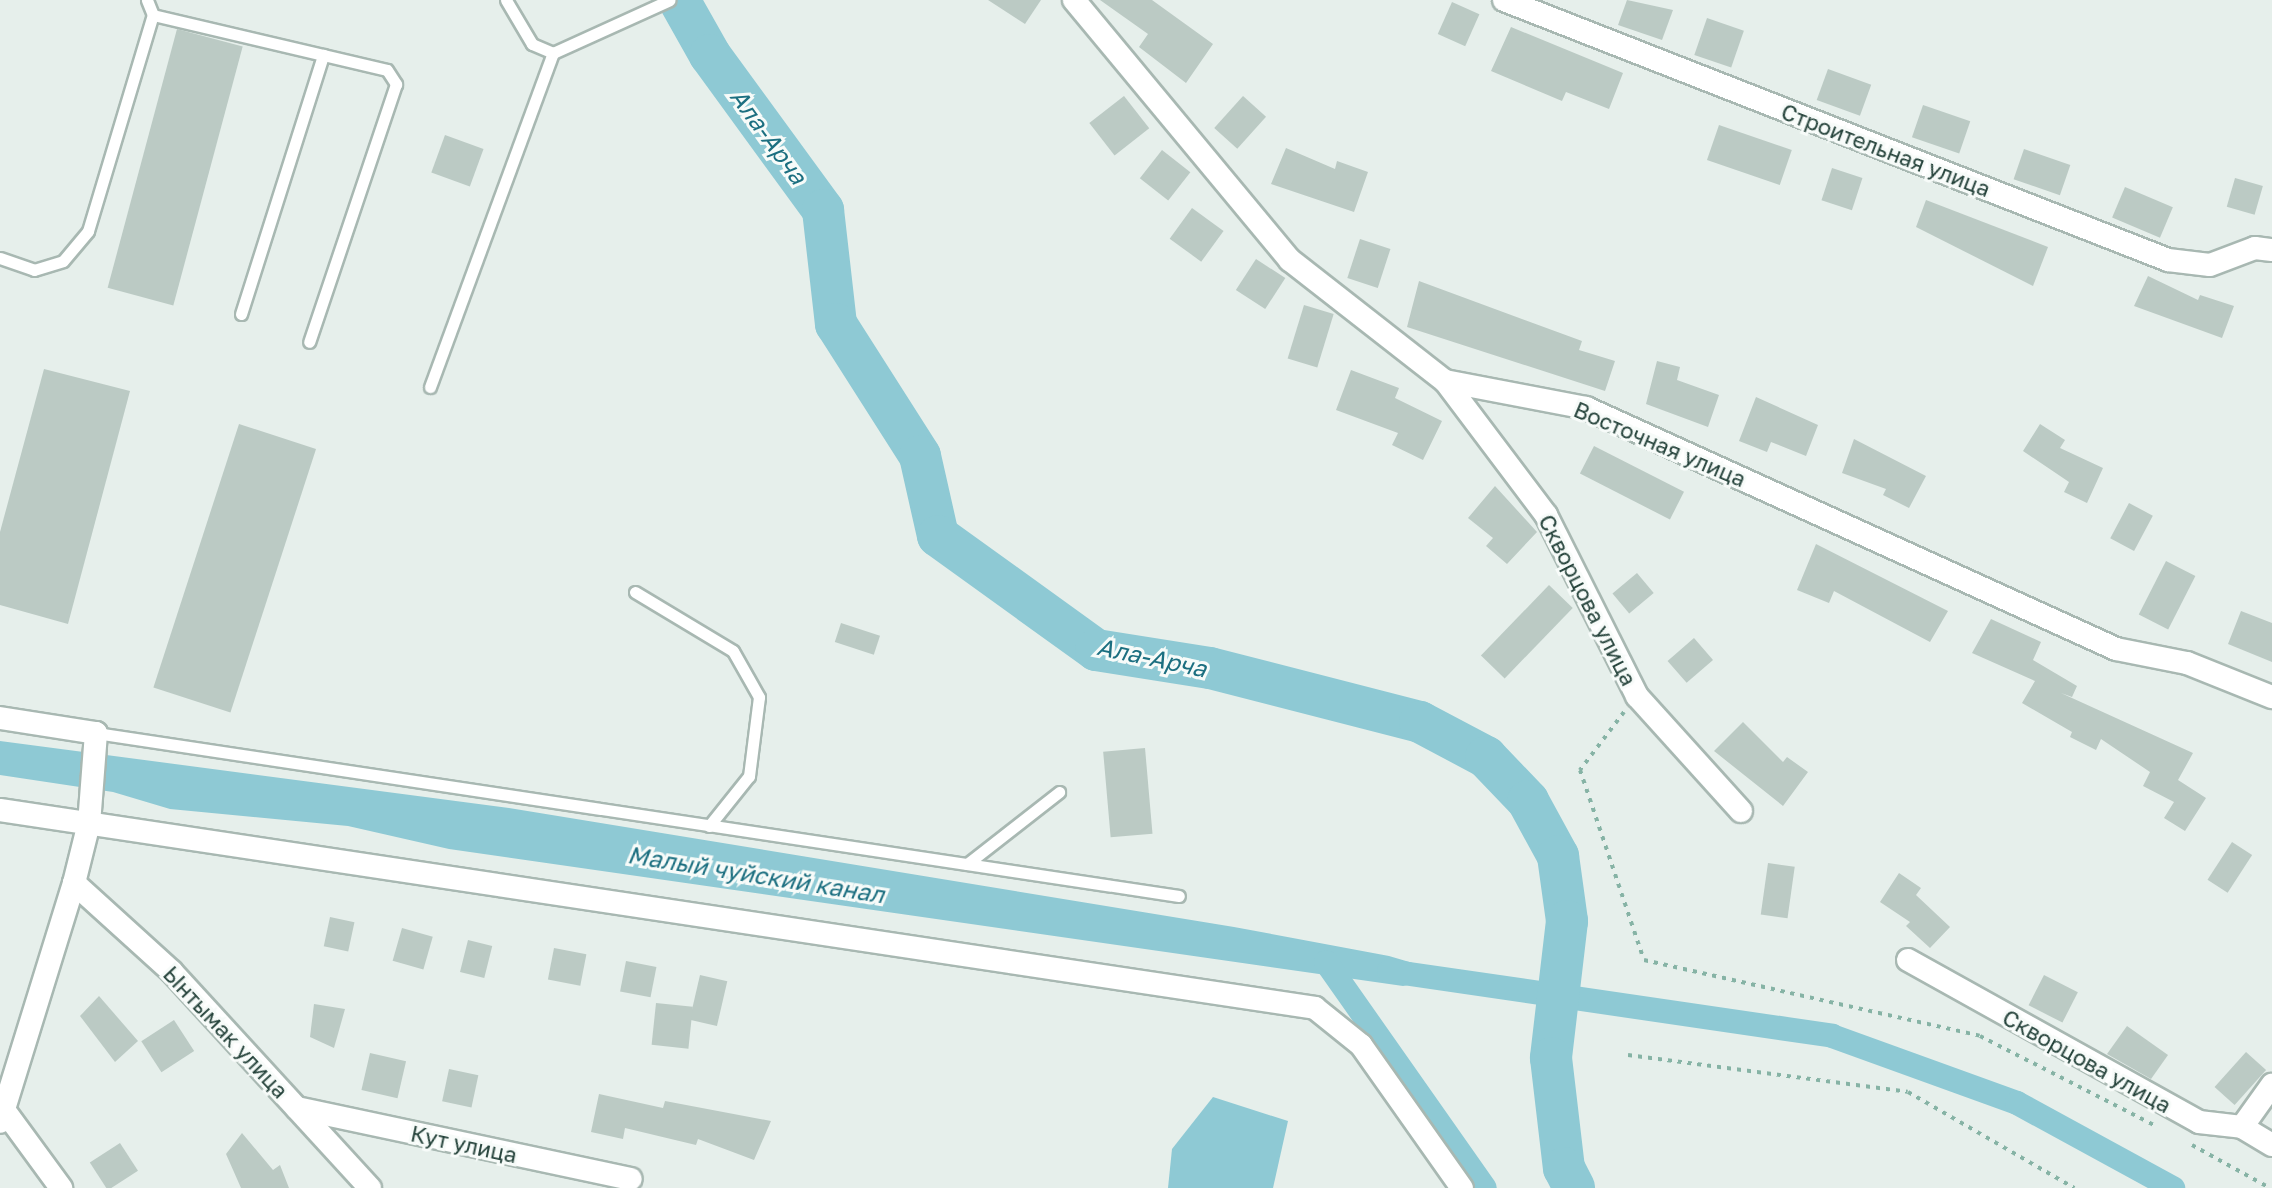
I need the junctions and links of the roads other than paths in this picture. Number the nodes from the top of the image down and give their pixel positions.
1 (147, 0) edge
2 (506, 0) edge
3 (670, 0) edge
4 (1074, 0) edge
5 (1504, 0) edge
6 (153, 15) junction
7 (553, 53) junction
8 (323, 55) junction
9 (2272, 250) edge
10 (0, 258) edge
11 (241, 314) dead end
12 (309, 342) dead end
13 (1445, 381) junction
14 (430, 387) dead end
15 (635, 592) dead end
16 (2272, 697) edge
17 (0, 718) edge
18 (96, 739) junction
19 (1059, 792) dead end
20 (0, 810) edge
21 (1741, 811) dead end
22 (89, 823) junction
23 (709, 826) junction
24 (967, 864) junction
25 (74, 883) junction
26 (1179, 896) dead end
27 (1908, 960) dead end
28 (0, 1044) edge
29 (22, 1050) junction
30 (2272, 1085) edge
31 (297, 1108) junction
32 (2, 1116) edge
33 (2242, 1127) junction
34 (2272, 1145) edge
35 (631, 1179) dead end
36 (61, 1188) edge
37 (370, 1188) edge
38 (1462, 1188) edge

1 - 6 lane
2 - 7 lane
3 - 7 lane
4 - 13 street, Восточная улица
5 - 9 street, Строительная улица
6 - 8 lane
6 - 10 lane
7 - 14 lane
8 - 11 lane
8 - 12 lane
13 - 16 street, Восточная улица
13 - 21 street, Скворцова улица
15 - 23 lane
17 - 18 street
18 - 22 street
18 - 23 lane
19 - 24 lane
20 - 22 street
22 - 25 street
22 - 38 street
23 - 24 lane
24 - 26 lane
25 - 29 street
25 - 31 street, Ынтымак улица
27 - 33 street, Скворцова улица
28 - 29 street
29 - 32 street
30 - 33 street
31 - 35 street, Кут улица
31 - 37 street, Ынтымак улица
32 - 36 street
33 - 34 street, Скворцова улица

